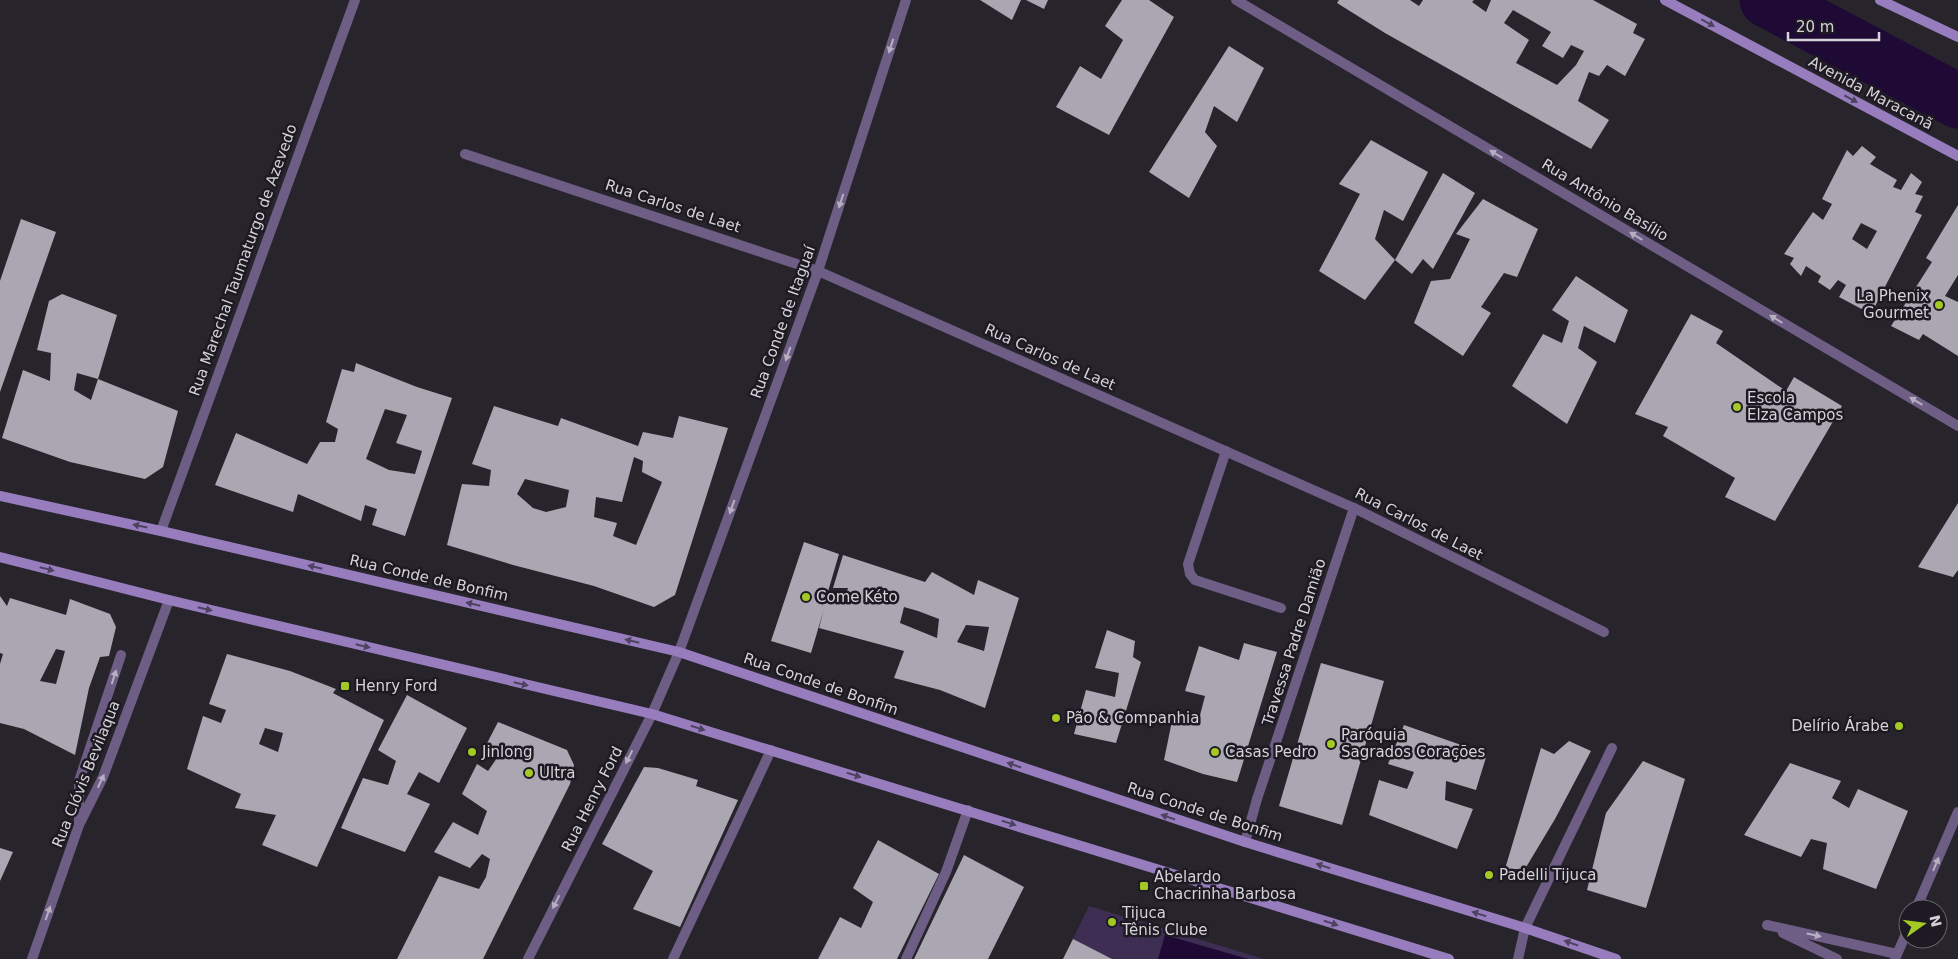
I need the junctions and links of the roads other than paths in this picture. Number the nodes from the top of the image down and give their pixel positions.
1 (355, 0) edge
2 (906, 0) edge
3 (1236, 0) edge
4 (1665, 0) edge
5 (1880, 0) edge
6 (1958, 37) edge
7 (465, 154) dead end
8 (1958, 156) edge
9 (818, 270) junction
10 (1958, 426) edge
11 (1226, 451) junction
12 (0, 496) edge
13 (1354, 508) junction
14 (161, 531) junction
15 (0, 557) edge
16 (169, 600) junction
17 (1281, 608) dead end
18 (1604, 632) dead end
19 (679, 652) junction
20 (121, 655) dead end
21 (652, 714) junction
22 (1612, 748) dead end
23 (771, 750) junction
24 (968, 810) junction
25 (1958, 812) edge
26 (79, 825) junction
27 (1245, 842) junction
28 (1920, 899) edge
29 (1525, 928) junction
30 (1896, 956) edge
31 (32, 959) edge
32 (528, 959) edge
33 (673, 959) edge
34 (906, 959) edge
35 (1449, 959) edge
36 (1518, 959) edge
37 (1616, 959) edge
38 (1837, 959) edge

1 - 14 street, Rua Marechal Taumaturgo de Azevedo
2 -> 9 street, Rua Conde de Itaguaí
10 -> 3 street, Rua Antônio Basílio
4 -> 8 main road, Avenida Maracanã
5 - 6 main road
7 - 9 street, Rua Carlos de Laet
9 - 11 street, Rua Carlos de Laet
9 -> 19 street, Rua Conde de Itaguaí
11 - 13 street, Rua Carlos de Laet
11 - 17 street
14 -> 12 main road, Rua Conde de Bonfim
13 - 18 street, Rua Carlos de Laet
13 - 27 street, Travessa Padre Damião
19 -> 14 main road, Rua Conde de Bonfim
15 -> 16 main road
16 -> 21 main road
26 -> 16 street, Rua Clóvis Bevilaqua
19 - 21 street, Rua Henry Ford
27 -> 19 main road, Rua Conde de Bonfim
26 -> 20 street
21 -> 23 main road
21 -> 32 street, Rua Henry Ford
22 - 29 street
23 -> 24 main road
23 - 33 street
24 - 34 street
24 -> 35 main road
28 -> 25 street
31 -> 26 street, Rua Clóvis Bevilaqua
29 -> 27 main road, Rua Conde de Bonfim
29 - 36 street
37 -> 29 main road, Rua Conde de Bonfim
38 -> 30 street

